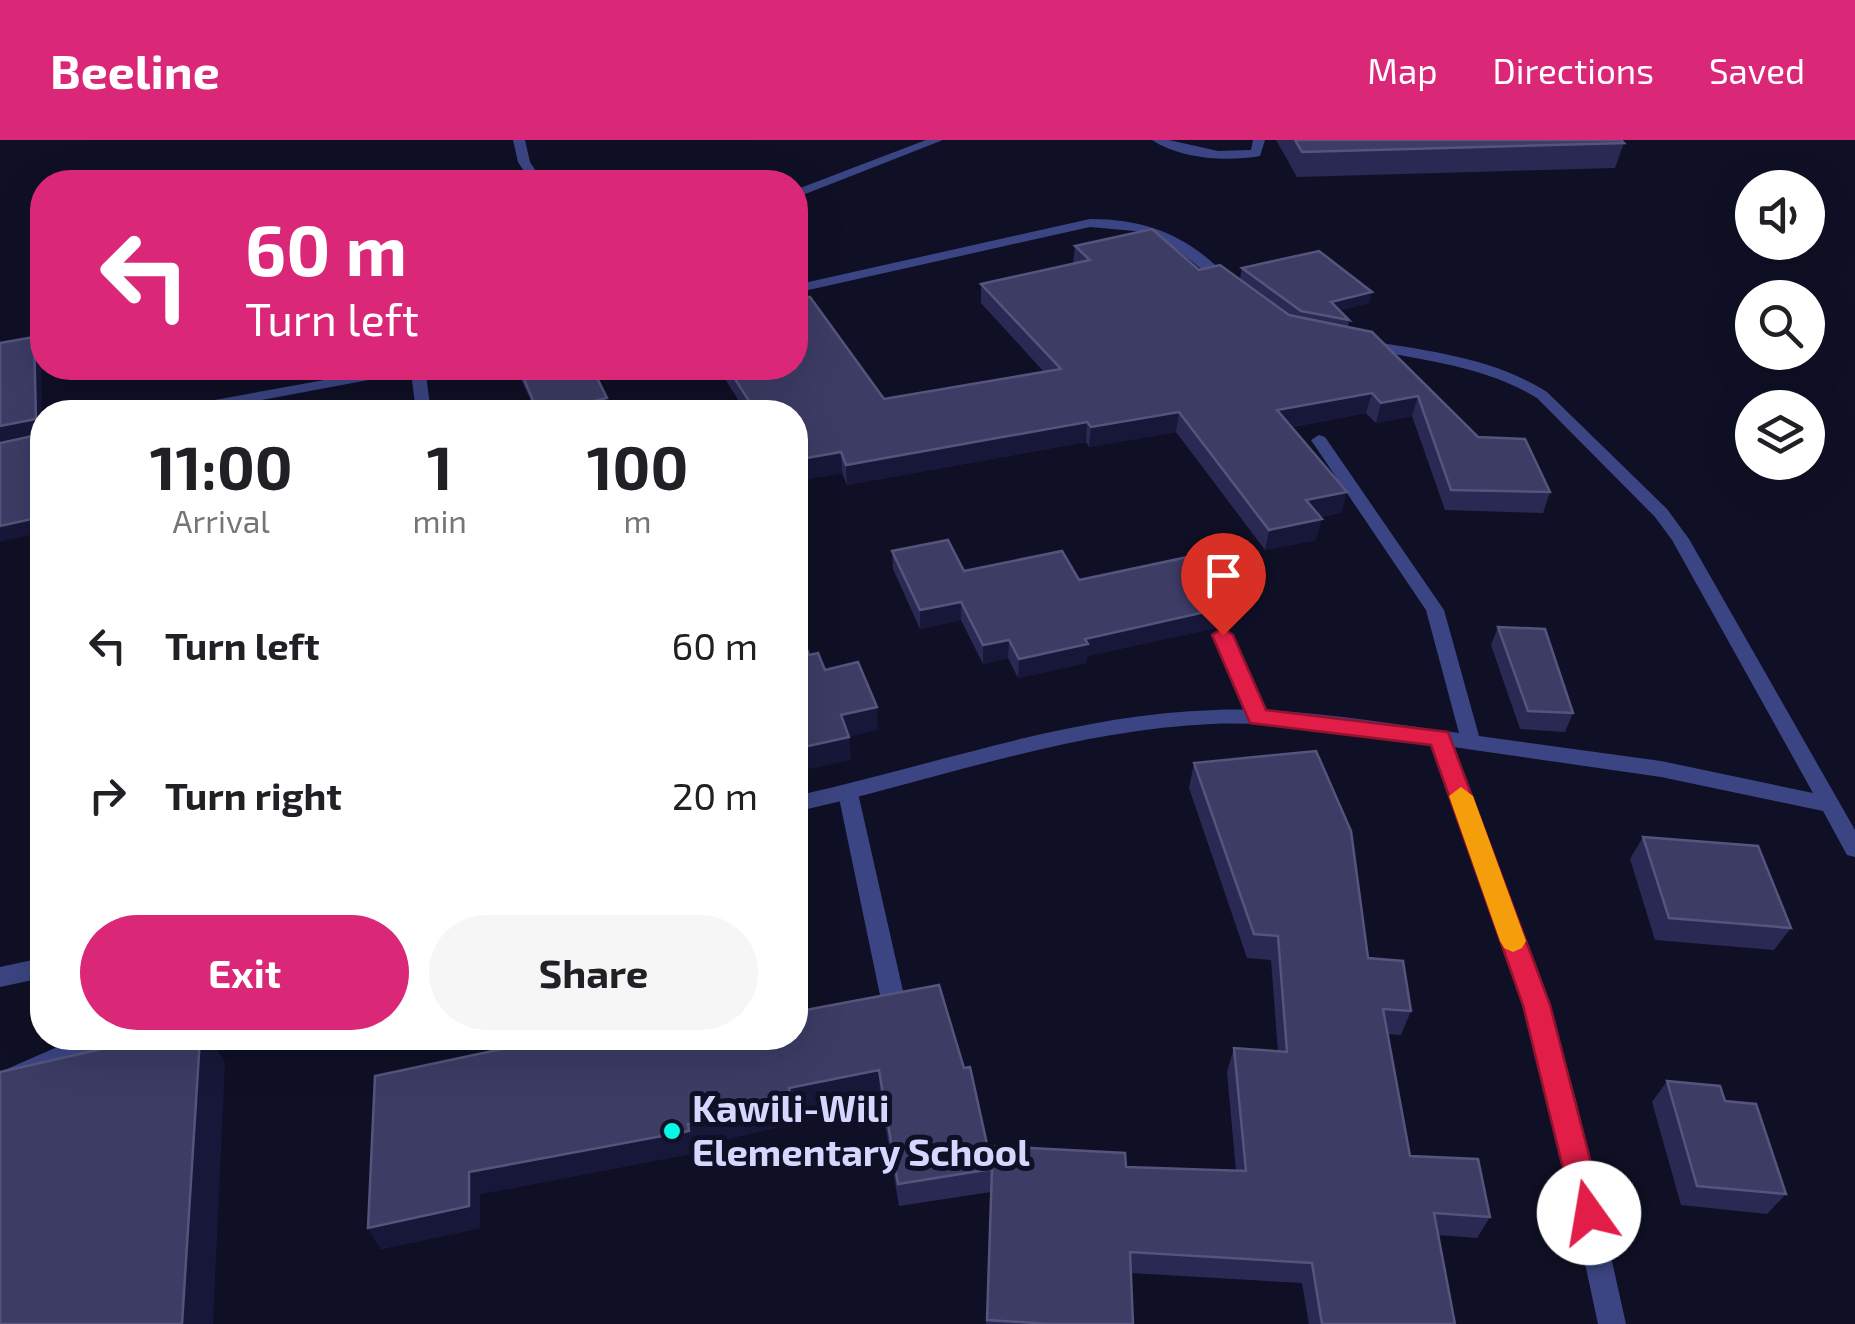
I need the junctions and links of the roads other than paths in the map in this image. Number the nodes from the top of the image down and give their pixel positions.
1 (519, 140) edge
2 (937, 140) edge
3 (1158, 140) edge
4 (1259, 140) edge
5 (529, 170) edge
6 (808, 189) edge
7 (808, 286) edge
8 (1237, 291) edge
9 (1356, 342) edge
10 (350, 380) edge
11 (241, 400) edge
12 (1319, 440) dead end
13 (1223, 635) dead end
14 (1258, 717) junction
15 (1440, 738) junction
16 (1471, 742) junction
17 (848, 793) junction
18 (808, 801) edge
19 (1832, 805) junction
20 (1855, 849) edge
21 (30, 971) edge
22 (0, 977) edge
23 (892, 1000) edge
24 (75, 1050) edge
25 (0, 1084) edge
26 (1612, 1324) edge

1 - 5 street
2 - 6 street
3 - 4 street
7 - 8 street
9 - 19 street
10 - 11 street
12 - 16 street
13 - 14 street
14 - 15 street
14 - 17 street
15 - 16 street
15 - 26 street
16 - 19 street
17 - 18 street
17 - 23 street
19 - 20 street
21 - 22 street
24 - 25 street

